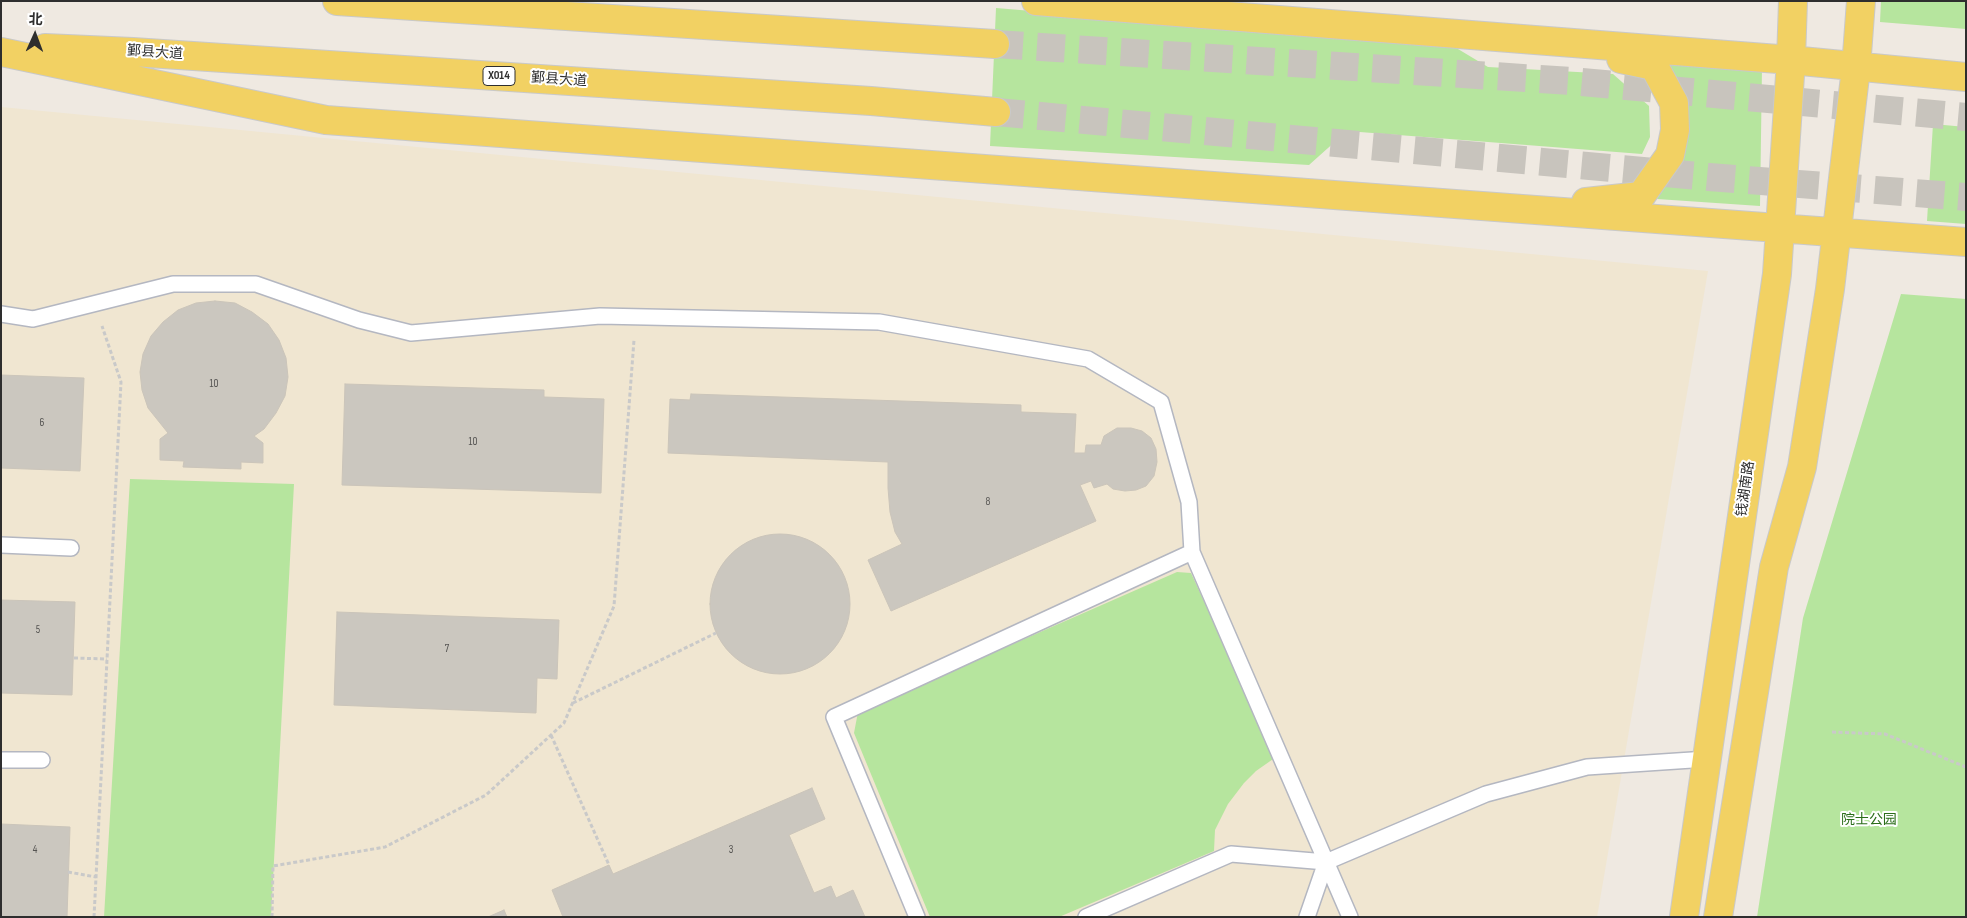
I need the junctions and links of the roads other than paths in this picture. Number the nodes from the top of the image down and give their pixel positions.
1 (337, 1) edge
2 (1036, 1) edge
3 (1793, 1) edge
4 (1861, 1) edge
5 (1513, 38) junction
6 (995, 44) tunnel mouth
7 (1, 46) edge
8 (1, 52) edge
9 (1791, 60) junction
10 (1856, 68) junction
11 (1966, 77) edge
12 (996, 112) tunnel mouth
13 (1512, 209) junction
14 (1779, 229) junction
15 (1836, 232) junction
16 (1966, 242) edge
17 (1, 314) edge
18 (1, 545) edge
19 (71, 548) dead end
20 (1192, 552) junction
21 (1707, 758) junction
22 (1, 760) edge
23 (42, 760) dead end
24 (1326, 862) junction
25 (918, 917) edge
26 (1086, 917) edge
27 (1307, 917) edge
28 (1350, 917) edge
29 (1684, 917) edge
30 (1718, 917) edge

1 - 6 main road
2 - 5 main road
3 - 9 main road, 钱湖南路
4 - 10 main road
5 - 9 main road
5 - 13 main road
7 - 12 main road, 鄞县大道 / X014
8 - 13 main road
9 - 10 main road
9 - 14 main road, 钱湖南路
10 - 11 main road
10 - 15 main road
13 - 14 main road
14 - 15 main road
14 - 21 main road, 钱湖南路
15 - 16 main road
15 - 30 main road
17 - 20 lane
18 - 19 lane
20 - 24 lane
20 - 25 lane
21 - 24 lane
21 - 29 main road, 钱湖南路
22 - 23 lane
24 - 26 lane
24 - 27 lane
24 - 28 lane

